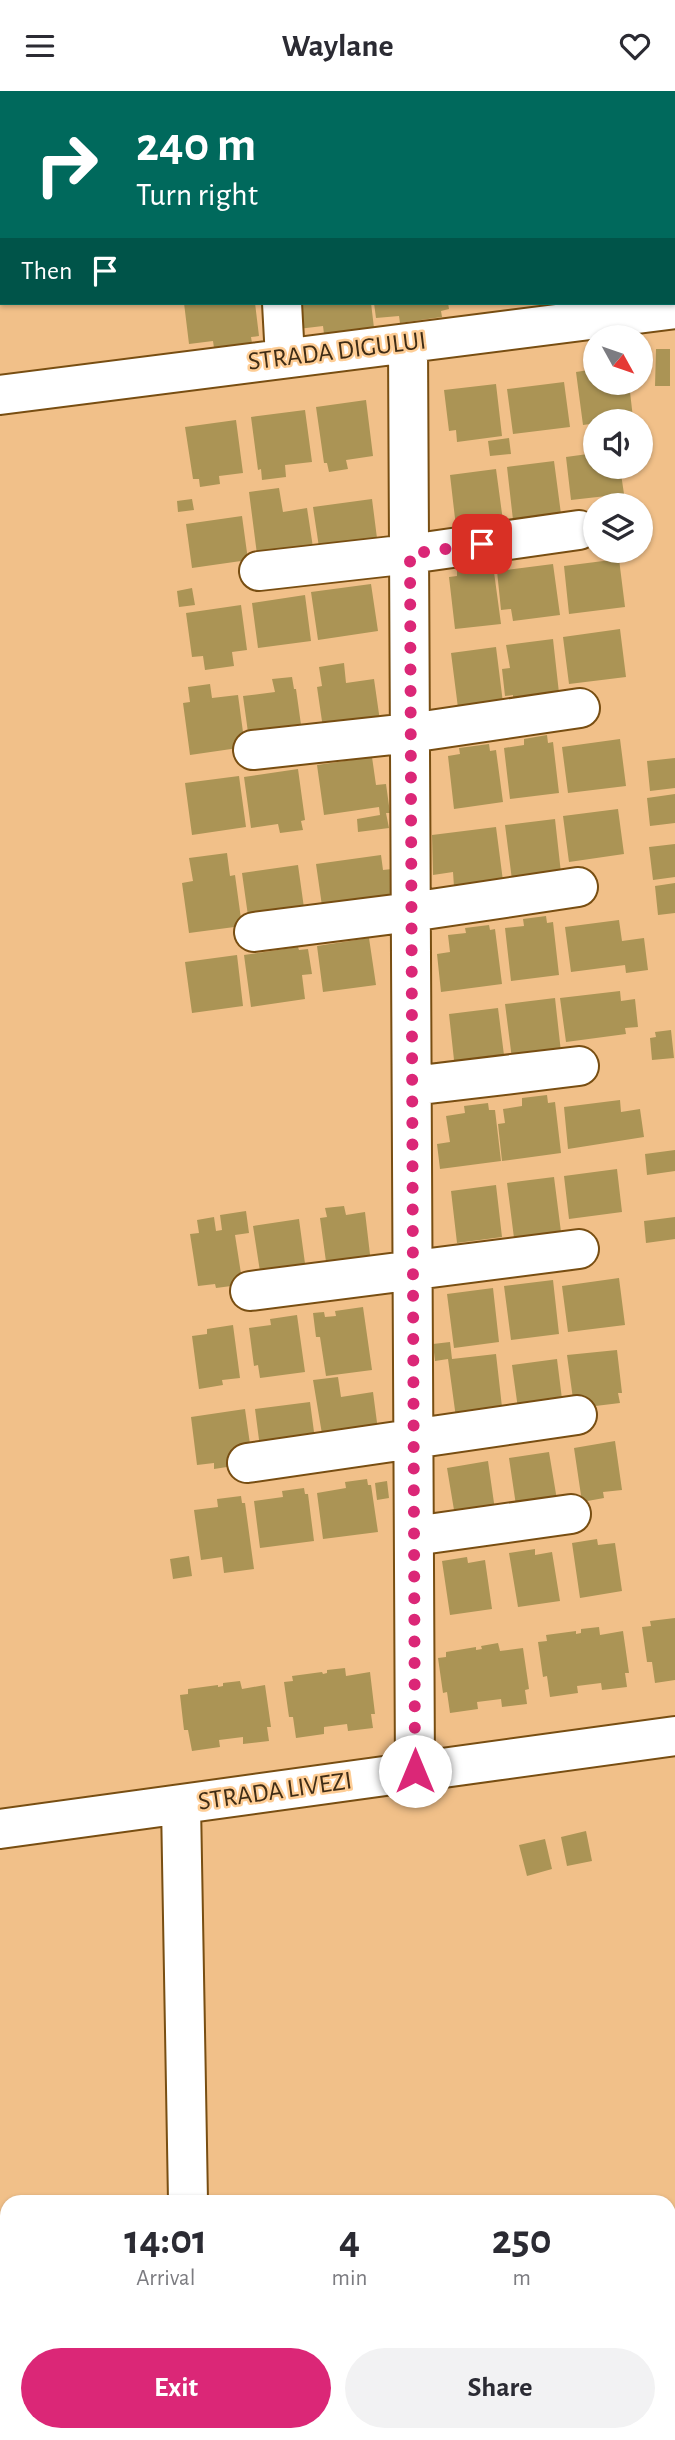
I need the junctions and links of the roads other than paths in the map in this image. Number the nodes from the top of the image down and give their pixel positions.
1 (282, 305) edge
2 (675, 309) edge
3 (408, 343) junction
4 (285, 358) junction
5 (0, 395) edge
6 (579, 530) dead end
7 (410, 554) junction
8 (260, 571) dead end
9 (580, 708) dead end
10 (410, 733) junction
11 (253, 750) dead end
12 (578, 887) dead end
13 (411, 912) junction
14 (254, 932) dead end
15 (579, 1066) dead end
16 (412, 1086) junction
17 (579, 1249) dead end
18 (413, 1271) junction
19 (250, 1291) dead end
20 (577, 1415) dead end
21 (414, 1439) junction
22 (247, 1463) dead end
23 (571, 1514) dead end
24 (414, 1536) junction
25 (675, 1736) edge
26 (415, 1771) junction
27 (181, 1804) junction
28 (0, 1829) edge
29 (188, 2195) edge

1 - 4 street
2 - 3 street, STRADA DIGULUI
3 - 4 street, STRADA DIGULUI
3 - 7 street
4 - 5 street, STRADA DIGULUI
6 - 7 street
7 - 8 street
7 - 10 street
9 - 10 street
10 - 11 street
10 - 13 street
12 - 13 street
13 - 14 street
13 - 16 street
15 - 16 street
16 - 18 street
17 - 18 street
18 - 19 street
18 - 21 street
20 - 21 street
21 - 22 street
21 - 24 street
23 - 24 street
24 - 26 street
25 - 26 street, STRADA LIVEZI
26 - 27 street, STRADA LIVEZI
27 - 28 street, STRADA LIVEZI
27 - 29 street

